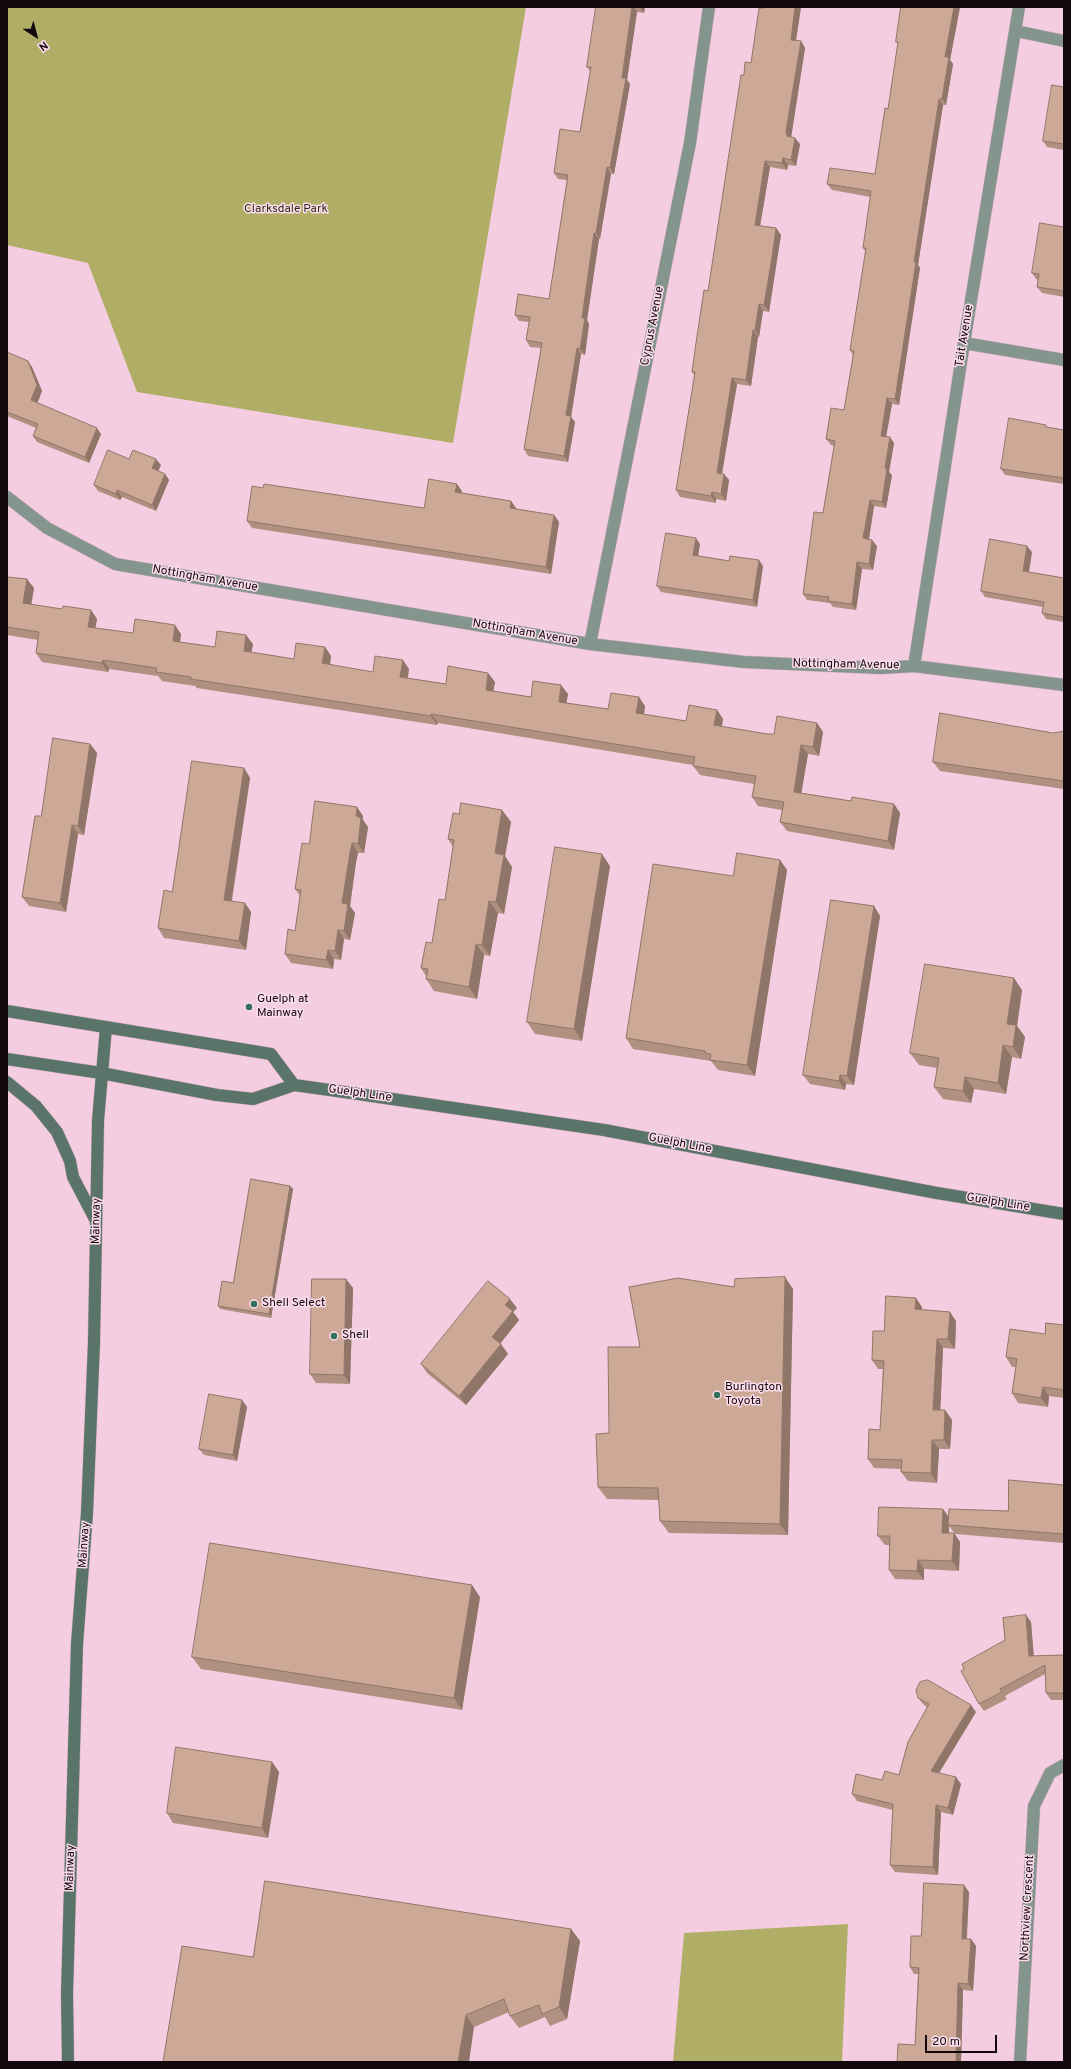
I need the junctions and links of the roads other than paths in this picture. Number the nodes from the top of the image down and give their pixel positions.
1 (709, 7) edge
2 (1019, 7) edge
3 (1016, 32) junction
4 (1064, 41) edge
5 (964, 343) junction
6 (1064, 360) edge
7 (7, 497) edge
8 (590, 644) junction
9 (914, 666) junction
10 (1064, 685) edge
11 (7, 1011) edge
12 (106, 1027) junction
13 (7, 1059) edge
14 (101, 1073) junction
15 (7, 1082) edge
16 (294, 1085) junction
17 (1064, 1214) edge
18 (97, 1224) junction
19 (1064, 1765) edge
20 (68, 2062) edge
21 (1020, 2062) edge

1 - 8 street, Cyprus Avenue
2 - 3 street, Tait Avenue
3 - 4 street
3 - 5 street, Tait Avenue
5 - 6 street
5 - 9 street, Tait Avenue
7 - 8 street, Nottingham Avenue
8 - 9 street, Nottingham Avenue
9 - 10 street, Nottingham Avenue
11 - 12 main road
12 - 14 main road, Mainway
12 - 16 main road
13 - 14 main road, Guelph Line
14 - 16 main road, Guelph Line
14 - 18 main road, Mainway
15 - 18 main road
16 - 17 main road, Guelph Line
18 - 20 main road, Mainway
19 - 21 street, Northview Crescent

